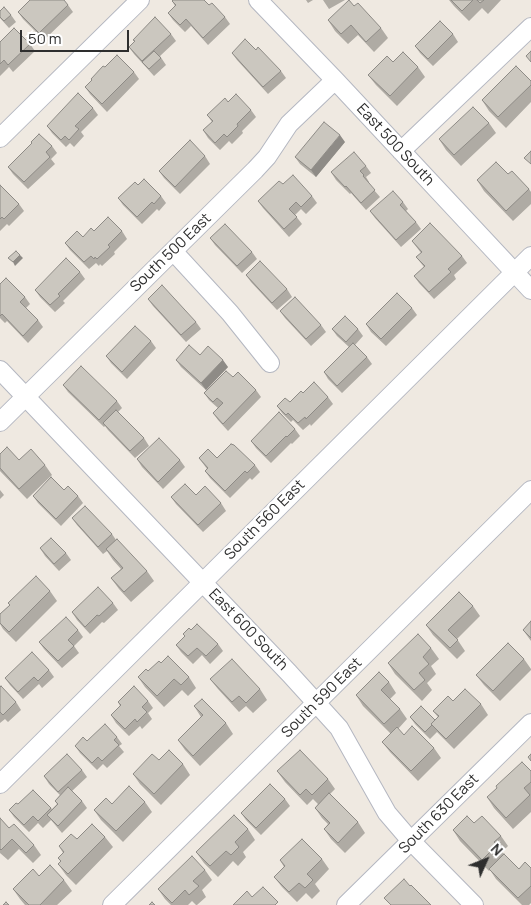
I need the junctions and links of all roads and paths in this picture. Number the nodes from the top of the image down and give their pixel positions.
1 (140, 0) edge
2 (258, 0) edge
3 (531, 26) edge
4 (335, 80) junction
5 (0, 138) edge
6 (402, 151) junction
7 (173, 251) junction
8 (531, 256) edge
9 (515, 272) junction
10 (531, 290) edge
11 (270, 363) dead end
12 (0, 370) edge
13 (25, 397) junction
14 (0, 422) edge
15 (531, 490) edge
16 (202, 583) junction
17 (317, 703) junction
18 (531, 723) edge
19 (0, 784) edge
20 (411, 841) junction
21 (112, 905) edge
22 (346, 905) edge
23 (474, 905) edge

1 - 5 street
2 - 4 street, East 500 South
3 - 6 street
4 - 6 street, East 500 South
4 - 7 street, South 500 East
6 - 9 street, East 500 South
7 - 11 street
7 - 13 street, South 500 East
8 - 9 street, South 560 East
9 - 10 street, East 500 South
9 - 16 street, South 560 East
12 - 13 street, East 600 South
13 - 14 street, South 500 East
13 - 16 street, East 600 South
15 - 17 street, South 590 East
16 - 17 street, East 600 South
16 - 19 street, South 560 East
17 - 20 street, East 600 South
17 - 21 street, South 590 East
18 - 20 street, South 630 East
20 - 22 street, South 630 East
20 - 23 street, East 600 South

